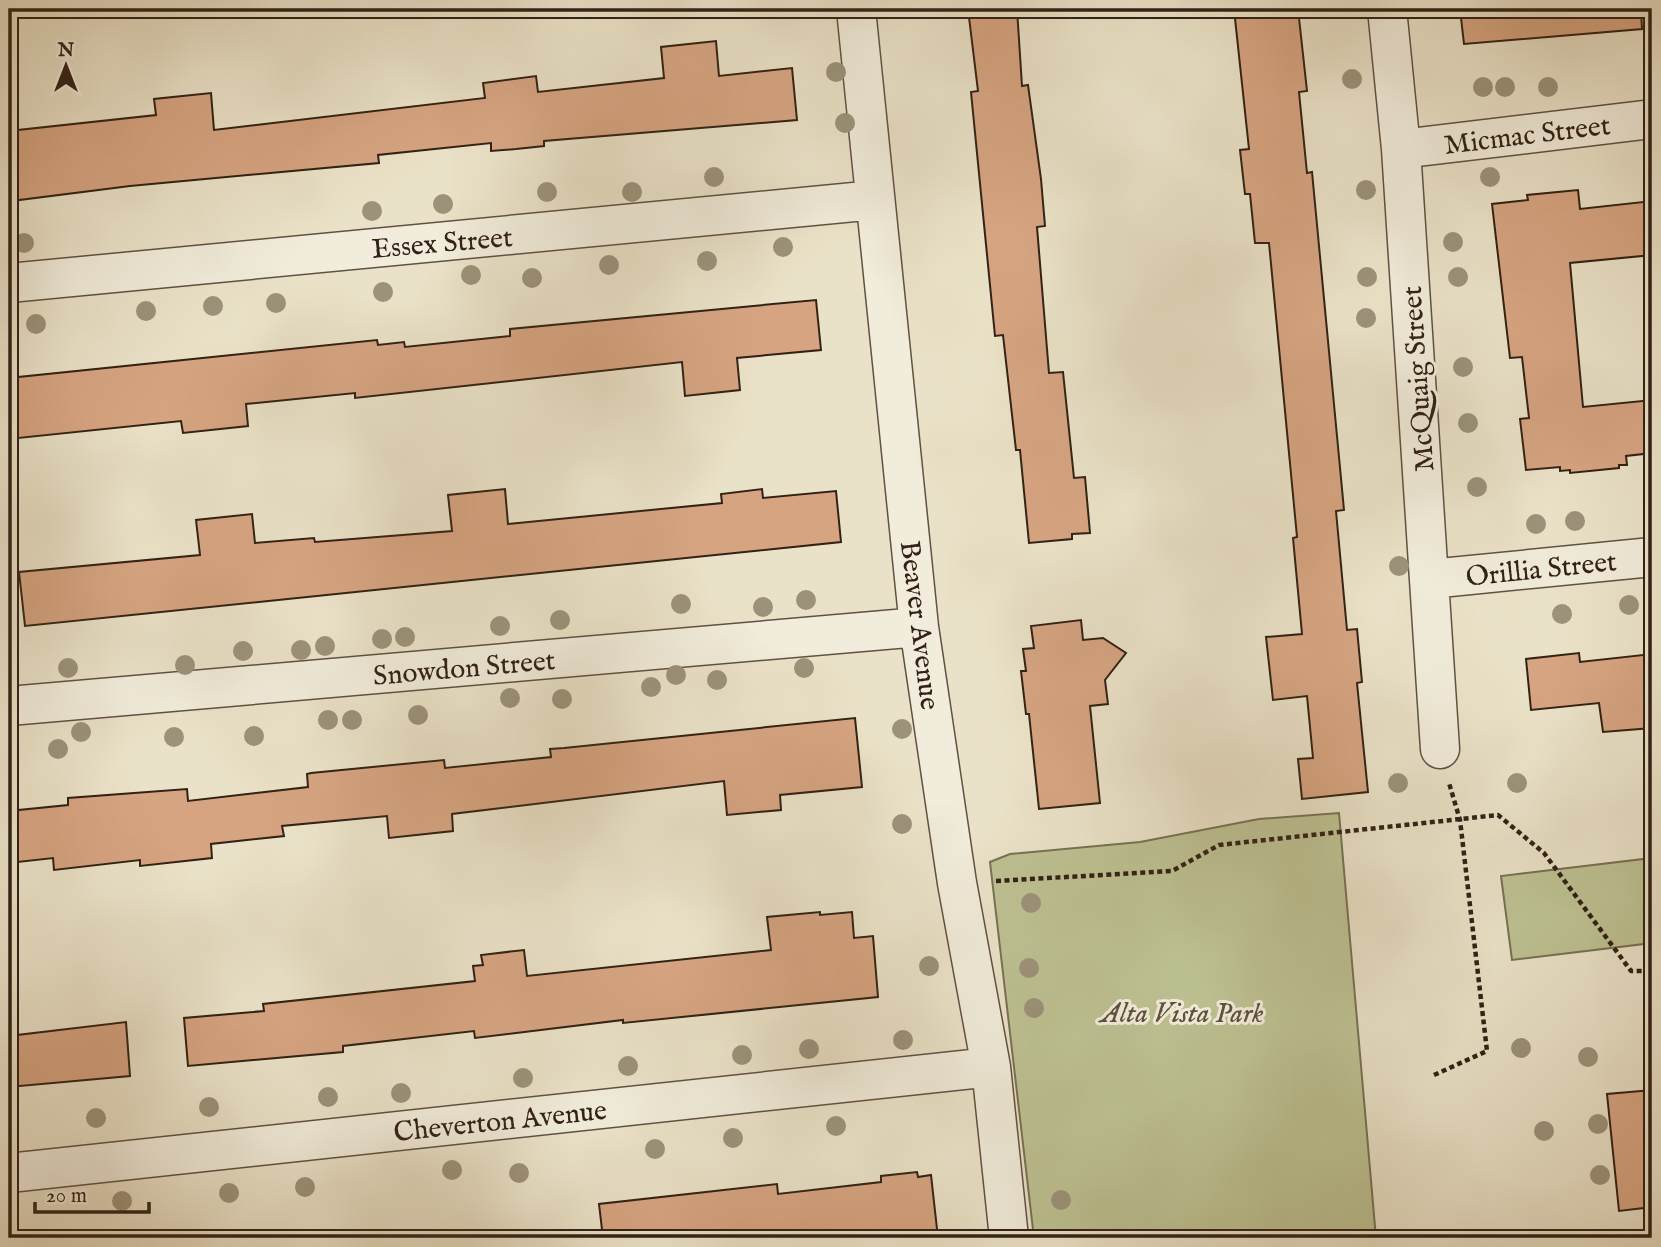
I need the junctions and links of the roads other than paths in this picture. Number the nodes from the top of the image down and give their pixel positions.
1 (856, 9) edge
2 (1387, 9) edge
3 (1652, 119) edge
4 (1401, 149) junction
5 (874, 200) junction
6 (9, 283) edge
7 (1652, 557) edge
8 (1430, 579) junction
9 (919, 627) junction
10 (9, 706) edge
11 (1440, 749) road end
12 (991, 1067) junction
13 (9, 1173) edge
14 (1009, 1238) edge

1 - 5 street, Beaver Avenue
2 - 4 street, McQuaig Street
3 - 4 street, Micmac Street
4 - 8 street, McQuaig Street
5 - 6 street, Essex Street
5 - 9 street, Beaver Avenue
7 - 8 street, Orillia Street
8 - 11 street, McQuaig Street
9 - 10 street, Snowdon Street
9 - 12 street, Beaver Avenue
12 - 13 street, Cheverton Avenue
12 - 14 street, Beaver Avenue

